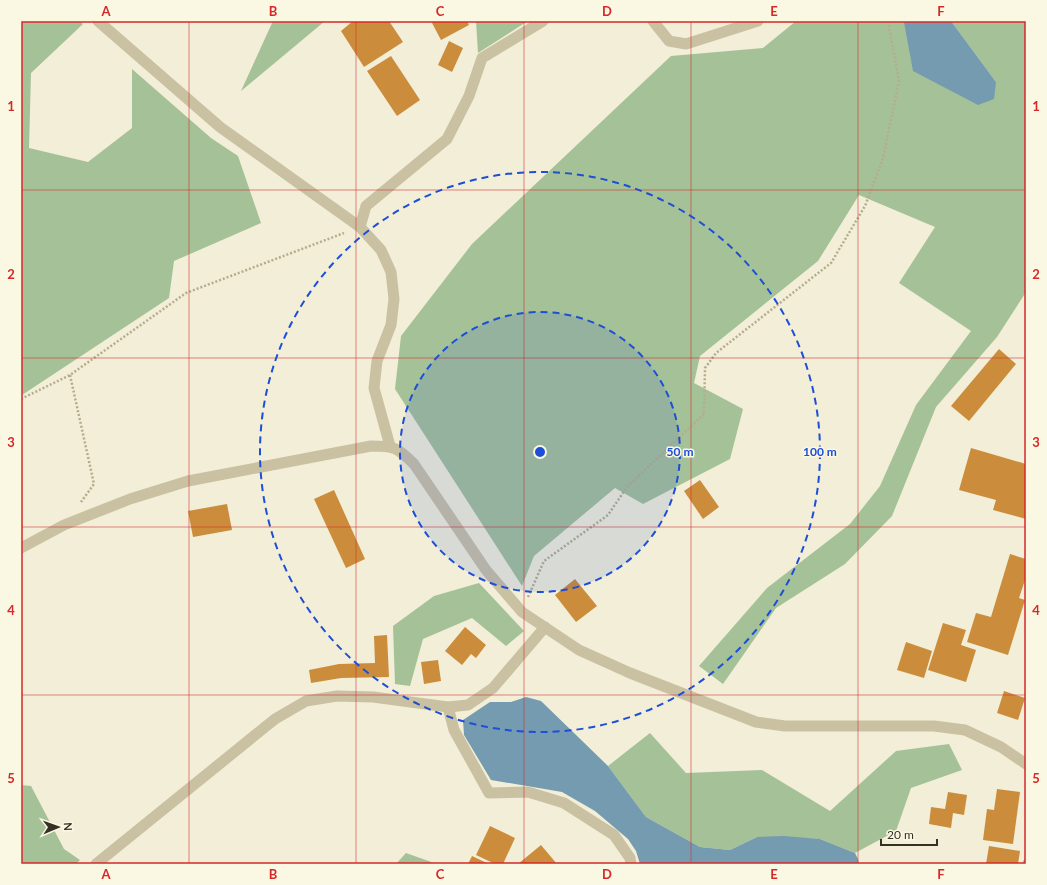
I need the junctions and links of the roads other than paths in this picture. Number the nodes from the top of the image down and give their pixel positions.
1 (98, 21) edge
2 (542, 21) edge
3 (653, 21) edge
4 (758, 21) edge
5 (360, 227) junction
6 (390, 446) junction
7 (21, 548) edge
8 (545, 627) junction
9 (448, 707) junction
10 (1026, 764) edge
11 (96, 864) edge
12 (632, 864) edge

1 - 5 street
2 - 5 street
3 - 4 street
5 - 6 street
6 - 7 street
6 - 8 street
8 - 9 street
8 - 10 street
9 - 11 street
9 - 12 street

